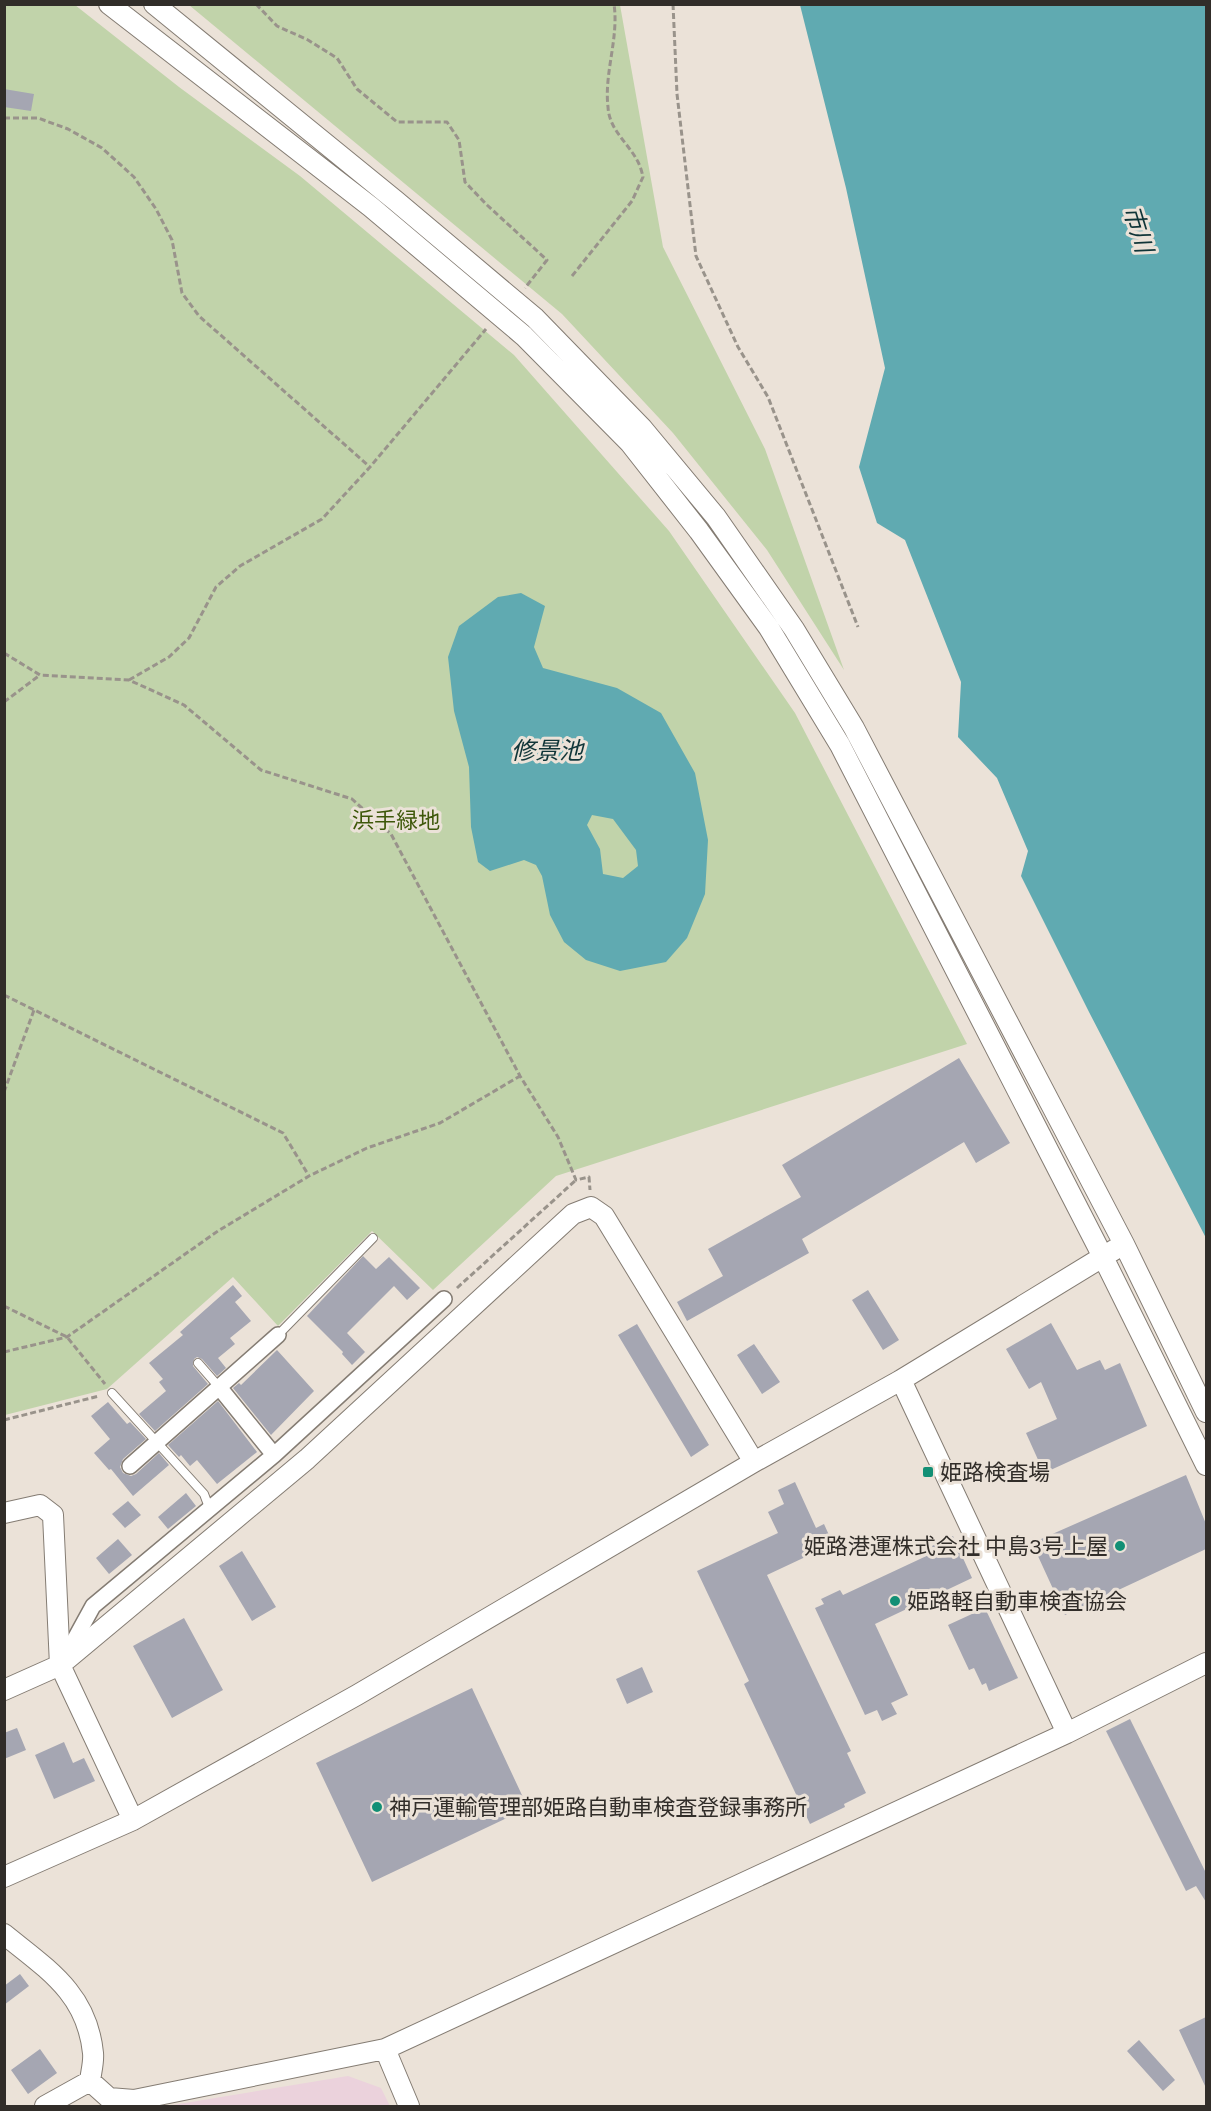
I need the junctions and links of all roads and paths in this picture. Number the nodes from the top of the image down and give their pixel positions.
1 (109, 4) edge
2 (154, 4) edge
3 (256, 4) edge
4 (614, 4) edge
5 (673, 4) edge
6 (4, 118) edge
7 (572, 276) dead end
8 (515, 301) junction
9 (501, 317) junction
10 (370, 467) junction
11 (858, 627) dead end
12 (4, 652) edge
13 (40, 675) junction
14 (129, 680) junction
15 (4, 702) edge
16 (4, 995) edge
17 (34, 1010) junction
18 (520, 1076) junction
19 (4, 1092) edge
20 (309, 1176) junction
21 (576, 1180) junction
22 (591, 1207) junction
23 (373, 1238) dead end
24 (1124, 1244) junction
25 (1103, 1257) junction
26 (444, 1299) joint
27 (4, 1306) edge
28 (278, 1335) joint
29 (67, 1337) junction
30 (4, 1352) edge
31 (198, 1363) dead end
32 (901, 1380) junction
33 (219, 1387) junction
34 (112, 1393) junction
35 (1206, 1412) edge
36 (4, 1420) edge
37 (157, 1443) junction
38 (274, 1455) junction
39 (754, 1462) junction
40 (130, 1466) dead end
41 (1206, 1466) edge
42 (210, 1509) junction
43 (4, 1513) edge
44 (1206, 1664) edge
45 (60, 1665) junction
46 (4, 1690) edge
47 (1067, 1733) junction
48 (133, 1820) junction
49 (4, 1877) edge
50 (4, 1934) edge
51 (385, 2049) junction
52 (90, 2081) junction
53 (45, 2106) edge
54 (409, 2106) edge

1 - 9 street
2 - 8 street
3 - 8 path
4 - 7 path
5 - 11 path
6 - 10 path
8 - 9 street
8 - 24 street
9 - 10 path
9 - 25 street
10 - 14 path
12 - 13 path
13 - 14 path
13 - 15 path
14 - 18 path
16 - 17 path
17 - 19 path
17 - 20 path
18 - 20 path
18 - 21 path
20 - 29 path
21 - 22 path
21 - 26 path
22 - 39 street
22 - 45 street
23 - 28 lane
24 - 25 street
24 - 35 street
25 - 32 street
25 - 41 street
26 - 38 street
27 - 29 path
28 - 33 street
29 - 30 path
29 - 34 path
31 - 33 lane
32 - 39 street
32 - 47 street
33 - 37 street
33 - 38 street
34 - 36 path
34 - 37 lane
37 - 40 street
37 - 42 lane
38 - 42 street
39 - 48 street
42 - 45 street
43 - 45 street
44 - 47 street
45 - 46 street
45 - 48 street
47 - 51 street
48 - 49 street
50 - 52 street
51 - 52 street
51 - 54 street
52 - 53 street

